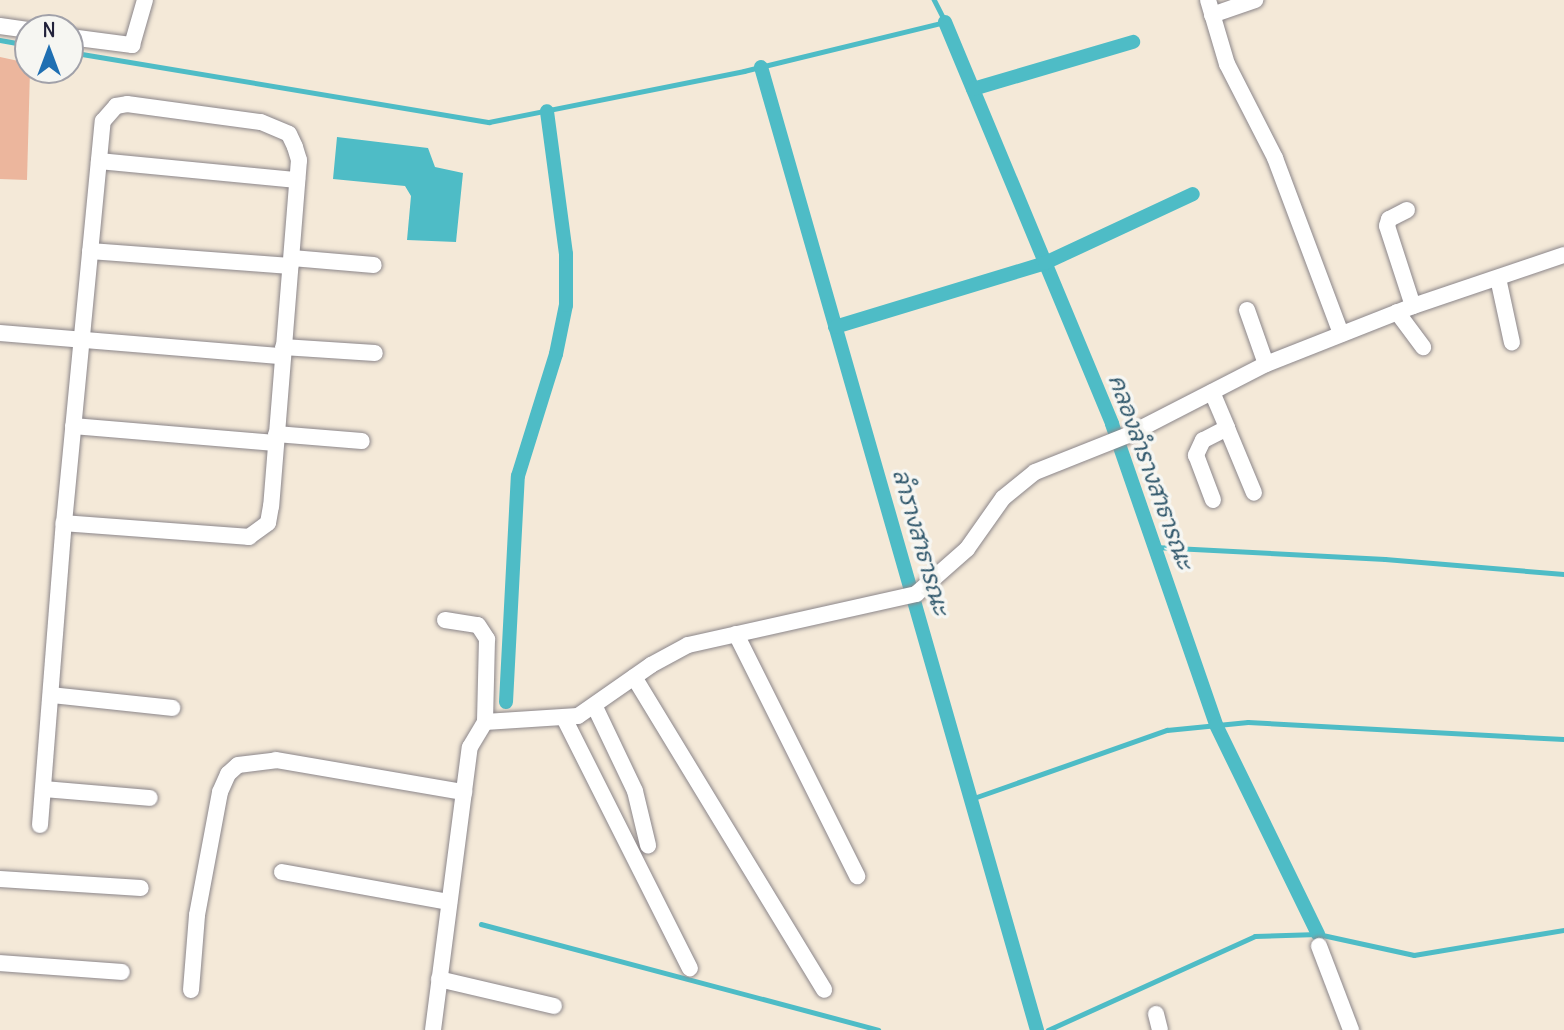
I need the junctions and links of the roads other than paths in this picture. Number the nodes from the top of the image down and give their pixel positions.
1 (145, 0) edge
2 (1255, 0) edge
3 (1210, 7) edge
4 (84, 39) edge
5 (99, 161) junction
6 (297, 180) junction
7 (1407, 210) dead end
8 (90, 251) junction
9 (1564, 255) edge
10 (291, 262) junction
11 (374, 265) dead end
12 (1498, 278) junction
13 (1405, 309) junction
14 (1247, 310) dead end
15 (0, 333) edge
16 (1341, 334) junction
17 (82, 340) junction
18 (1511, 343) dead end
19 (1423, 347) dead end
20 (283, 351) junction
21 (375, 353) dead end
22 (1266, 364) junction
23 (1212, 392) junction
24 (73, 426) junction
25 (1227, 428) junction
26 (275, 438) junction
27 (362, 441) dead end
28 (1254, 493) dead end
29 (1213, 500) dead end
30 (64, 523) junction
31 (445, 620) dead end
32 (736, 634) junction
33 (634, 677) junction
34 (51, 695) junction
35 (595, 707) junction
36 (172, 708) dead end
37 (565, 720) junction
38 (485, 722) junction
39 (43, 789) junction
40 (464, 792) junction
41 (150, 798) dead end
42 (40, 825) dead end
43 (648, 845) dead end
44 (282, 872) dead end
45 (857, 876) dead end
46 (0, 879) edge
47 (141, 888) dead end
48 (449, 902) junction
49 (1319, 946) dead end
50 (0, 963) edge
51 (690, 968) dead end
52 (122, 972) dead end
53 (439, 979) junction
54 (191, 990) dead end
55 (824, 990) dead end
56 (554, 1006) dead end
57 (433, 1030) edge
58 (1351, 1030) edge

1 - 4 street
2 - 3 street
3 - 16 street
5 - 6 street
5 - 6 street
5 - 8 street
6 - 10 street
7 - 13 street
8 - 10 street
8 - 17 street
9 - 12 street
10 - 11 street
10 - 20 street
12 - 13 street
12 - 18 street
13 - 16 street
13 - 19 street
14 - 22 street
15 - 17 street
16 - 22 street
17 - 20 street
17 - 24 street
20 - 21 street
20 - 26 street
22 - 23 street
23 - 25 street
23 - 32 street
24 - 26 street
24 - 30 street
25 - 28 street
25 - 29 street
26 - 27 street
26 - 30 street
30 - 34 street
31 - 38 street
32 - 33 street
32 - 45 street
33 - 35 street
33 - 55 street
34 - 36 street
34 - 39 street
35 - 37 street
35 - 43 street
37 - 38 street
37 - 51 street
38 - 40 street
39 - 41 street
39 - 42 street
40 - 48 street
40 - 54 street
44 - 48 street
46 - 47 street
48 - 53 street
49 - 58 street
50 - 52 street
53 - 56 street
53 - 57 street

